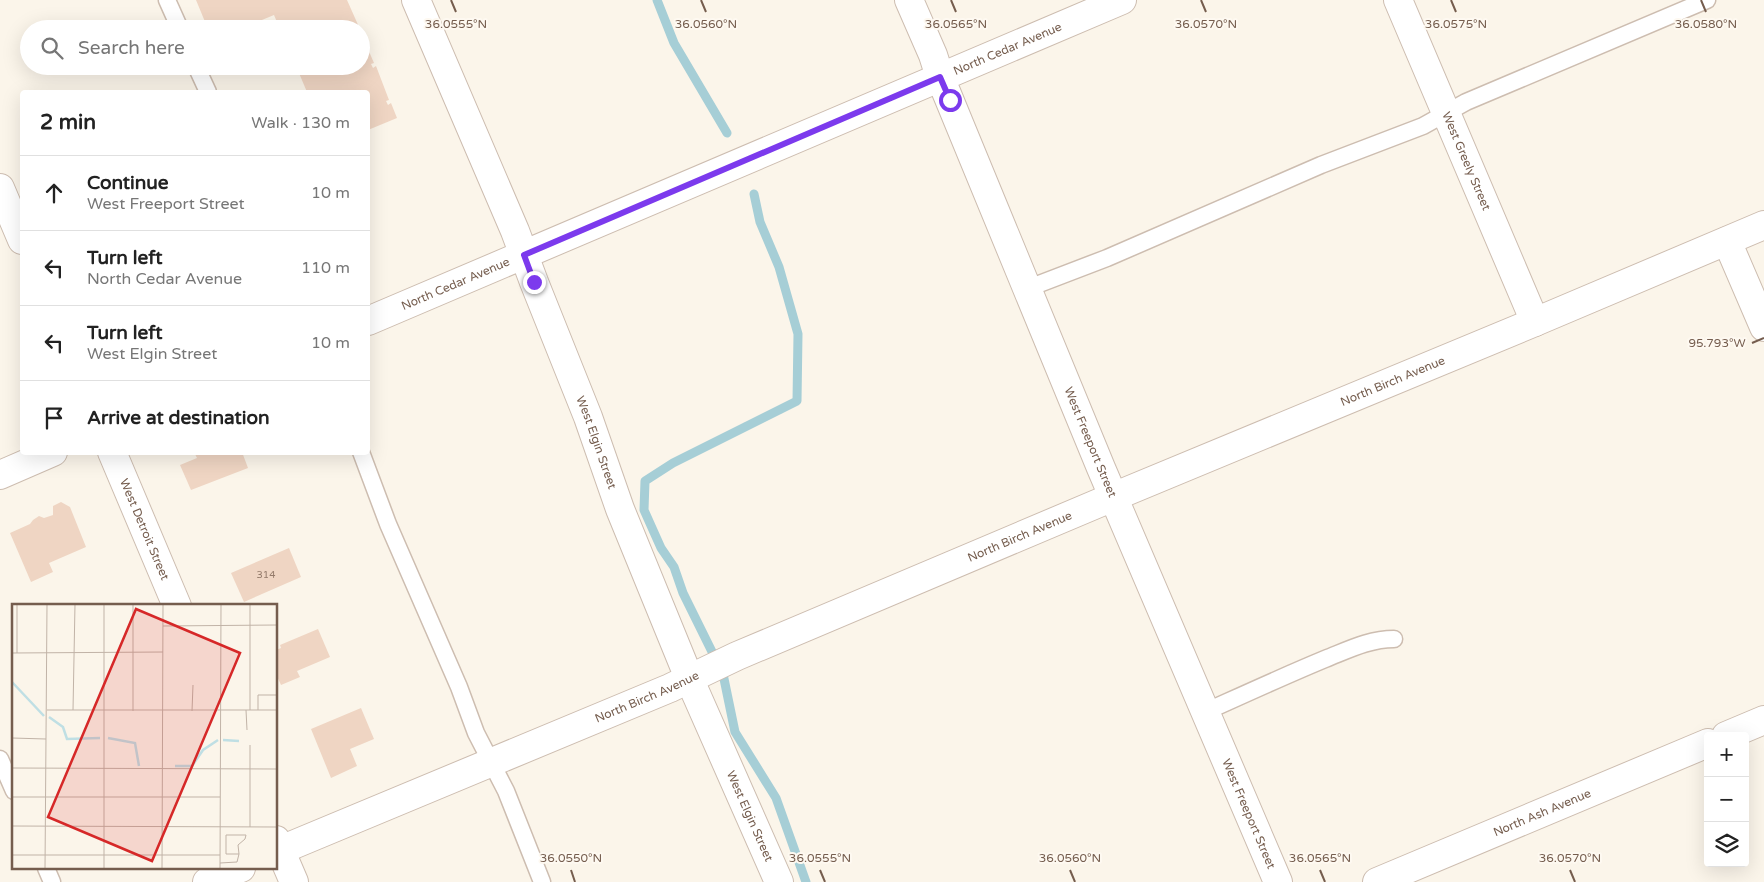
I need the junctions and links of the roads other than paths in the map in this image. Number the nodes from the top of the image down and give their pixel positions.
1 (167, 0) edge
2 (416, 0) edge
3 (909, 0) edge
4 (1122, 0) edge
5 (1398, 0) edge
6 (1707, 0) edge
7 (176, 20) edge
8 (200, 75) edge
9 (940, 77) junction
10 (207, 90) edge
11 (1447, 114) junction
12 (0, 188) edge
13 (1764, 225) edge
14 (20, 235) edge
15 (1727, 241) junction
16 (524, 255) junction
17 (1026, 289) junction
18 (370, 319) edge
19 (1535, 322) junction
20 (1764, 327) edge
21 (46, 455) edge
22 (113, 455) edge
23 (362, 455) edge
24 (0, 475) edge
25 (1113, 497) junction
26 (176, 604) edge
27 (1394, 639) dead end
28 (697, 674) junction
29 (1205, 712) junction
30 (1764, 720) edge
31 (1736, 732) edge
32 (1704, 746) edge
33 (0, 758) edge
34 (491, 762) junction
35 (12, 786) edge
36 (278, 848) edge
37 (47, 870) edge
38 (235, 870) edge
39 (52, 882) edge
40 (207, 882) edge
41 (294, 882) edge
42 (542, 882) edge
43 (779, 882) edge
44 (1278, 882) edge
45 (1377, 882) edge

1 - 7 lane
2 - 16 street, West Elgin Street
3 - 9 street, West Freeport Street
4 - 9 street, North Cedar Avenue
5 - 11 street, West Greely Street
6 - 11 lane
8 - 10 lane
9 - 16 street, North Cedar Avenue
9 - 17 street, West Freeport Street
11 - 17 lane
11 - 19 street, West Greely Street
12 - 14 street
13 - 15 street, North Birch Avenue
15 - 19 street, North Birch Avenue
15 - 20 street
16 - 18 street, North Cedar Avenue
16 - 28 street, West Elgin Street
17 - 25 street, West Freeport Street
19 - 25 street, North Birch Avenue
21 - 24 street
22 - 26 street, West Detroit Street
23 - 34 lane
25 - 28 street, North Birch Avenue
25 - 29 street, West Freeport Street
27 - 29 lane
28 - 34 street, North Birch Avenue
28 - 43 street, West Elgin Street
29 - 44 street, West Freeport Street
30 - 31 street
32 - 45 street, North Ash Avenue
33 - 35 lane
34 - 36 street, North Birch Avenue
34 - 42 lane
36 - 41 street
37 - 39 lane
38 - 40 street

